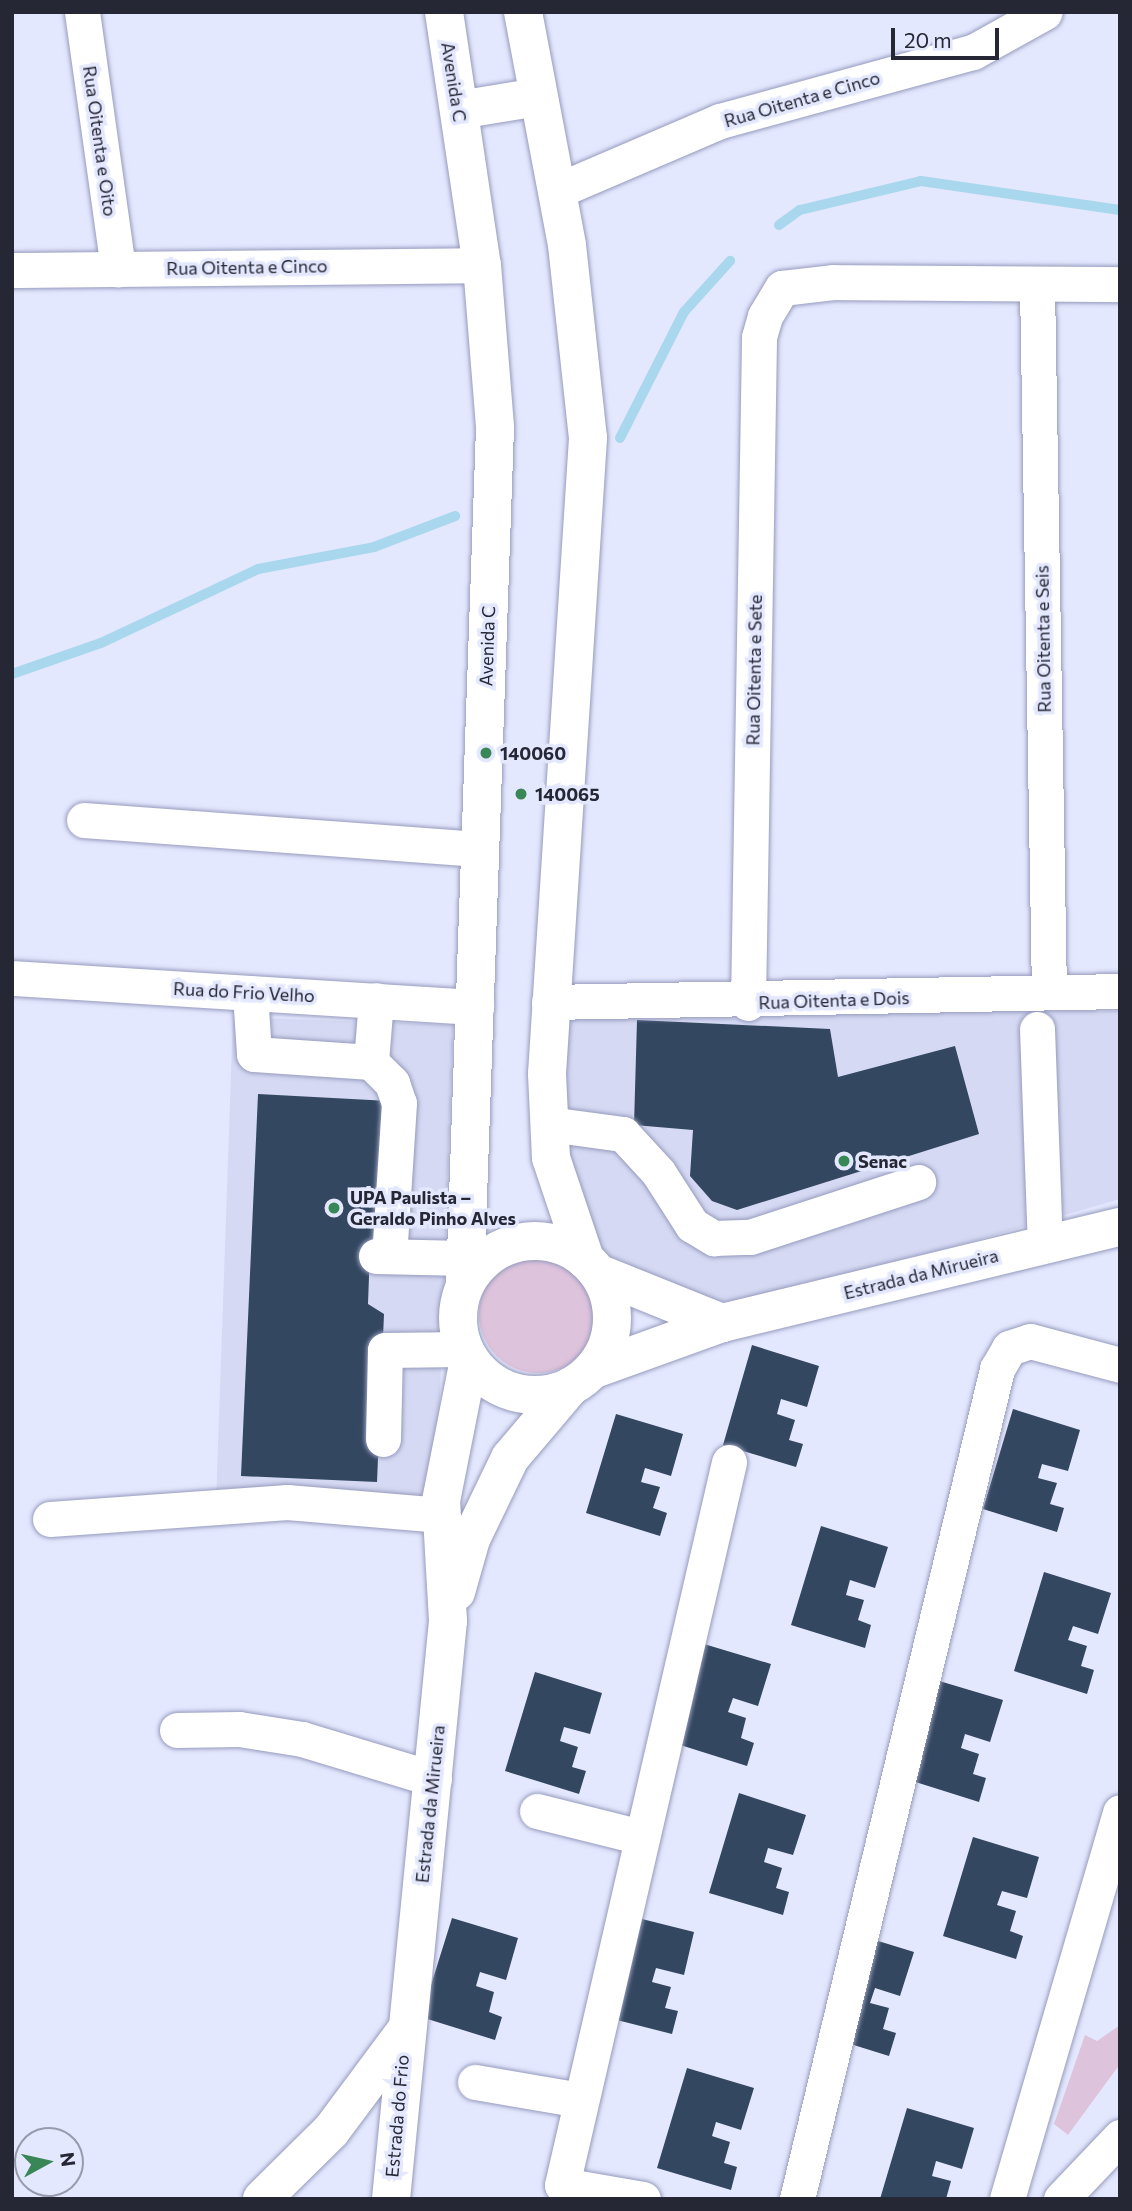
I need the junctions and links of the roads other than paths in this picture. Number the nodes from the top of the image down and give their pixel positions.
1 (82, 12) edge
2 (444, 12) edge
3 (523, 12) edge
4 (1045, 12) edge
5 (538, 97) junction
6 (459, 110) junction
7 (559, 190) junction
8 (482, 265) junction
9 (118, 269) junction
10 (12, 270) edge
11 (1120, 284) edge
12 (1037, 285) junction
13 (84, 820) dead end
14 (478, 849) junction
15 (12, 978) edge
16 (1120, 991) edge
17 (1049, 992) junction
18 (250, 993) junction
19 (376, 1000) junction
20 (549, 1002) junction
21 (748, 1003) junction
22 (475, 1007) junction
23 (1037, 1029) dead end
24 (372, 1062) junction
25 (556, 1123) junction
26 (918, 1182) dead end
27 (1120, 1227) edge
28 (1044, 1234) junction
29 (591, 1266) junction
30 (465, 1270) junction
31 (722, 1324) junction
32 (467, 1354) junction
33 (1120, 1364) edge
34 (581, 1378) junction
35 (383, 1439) dead end
36 (729, 1462) dead end
37 (441, 1514) junction
38 (50, 1519) dead end
39 (448, 1621) junction
40 (177, 1730) dead end
41 (435, 1779) junction
42 (537, 1811) dead end
43 (1120, 1812) edge
44 (641, 1837) junction
45 (404, 2034) junction
46 (475, 2082) dead end
47 (580, 2100) junction
48 (1120, 2137) edge
49 (262, 2199) edge
50 (391, 2199) edge
51 (643, 2199) edge
52 (797, 2199) edge
53 (1007, 2199) edge
54 (1061, 2199) edge

1 - 9 street, Rua Oitenta e Oito
2 - 6 main road, Avenida C
3 - 5 main road
4 - 7 street, Rua Oitenta e Cinco
5 - 6 main road
5 - 7 main road
6 - 8 main road, Avenida C
7 - 20 main road
8 - 9 street, Rua Oitenta e Cinco
8 - 14 main road, Avenida C
9 - 10 street, Rua Oitenta e Cinco
11 - 12 street
12 - 17 street, Rua Oitenta e Seis
12 - 21 street, Rua Oitenta e Sete
13 - 14 street
14 - 22 main road, Avenida C
15 - 18 street, Rua do Frio Velho
16 - 17 street, Rua Oitenta e Dois
17 - 21 street, Rua Oitenta e Dois
18 - 19 street, Rua do Frio Velho
18 - 24 street
19 - 22 street, Rua do Frio Velho
19 - 24 street
20 - 21 street, Rua Oitenta e Dois
20 - 25 main road
22 - 30 main road, Avenida C
23 - 28 street
24 - 30 street
25 - 26 street
25 - 29 main road
27 - 28 main road, Estrada da Mirueira
28 - 31 main road, Estrada da Mirueira
29 - 30 main road, Estrada da Mirueira
29 - 31 main road, Estrada da Mirueira
29 - 34 main road
30 - 32 main road, Estrada da Mirueira
31 - 34 main road, Estrada da Mirueira
32 - 34 main road, Estrada da Mirueira
32 - 35 street
32 - 37 main road, Estrada da Mirueira
33 - 52 street
34 - 39 main road
36 - 44 street
37 - 38 street
37 - 39 main road, Estrada da Mirueira
39 - 41 main road, Estrada da Mirueira
40 - 41 street
41 - 45 main road, Estrada da Mirueira
42 - 44 street
43 - 53 street
44 - 47 street
45 - 49 main road
45 - 50 main road, Estrada do Frio
46 - 47 street
47 - 51 street
48 - 54 street

